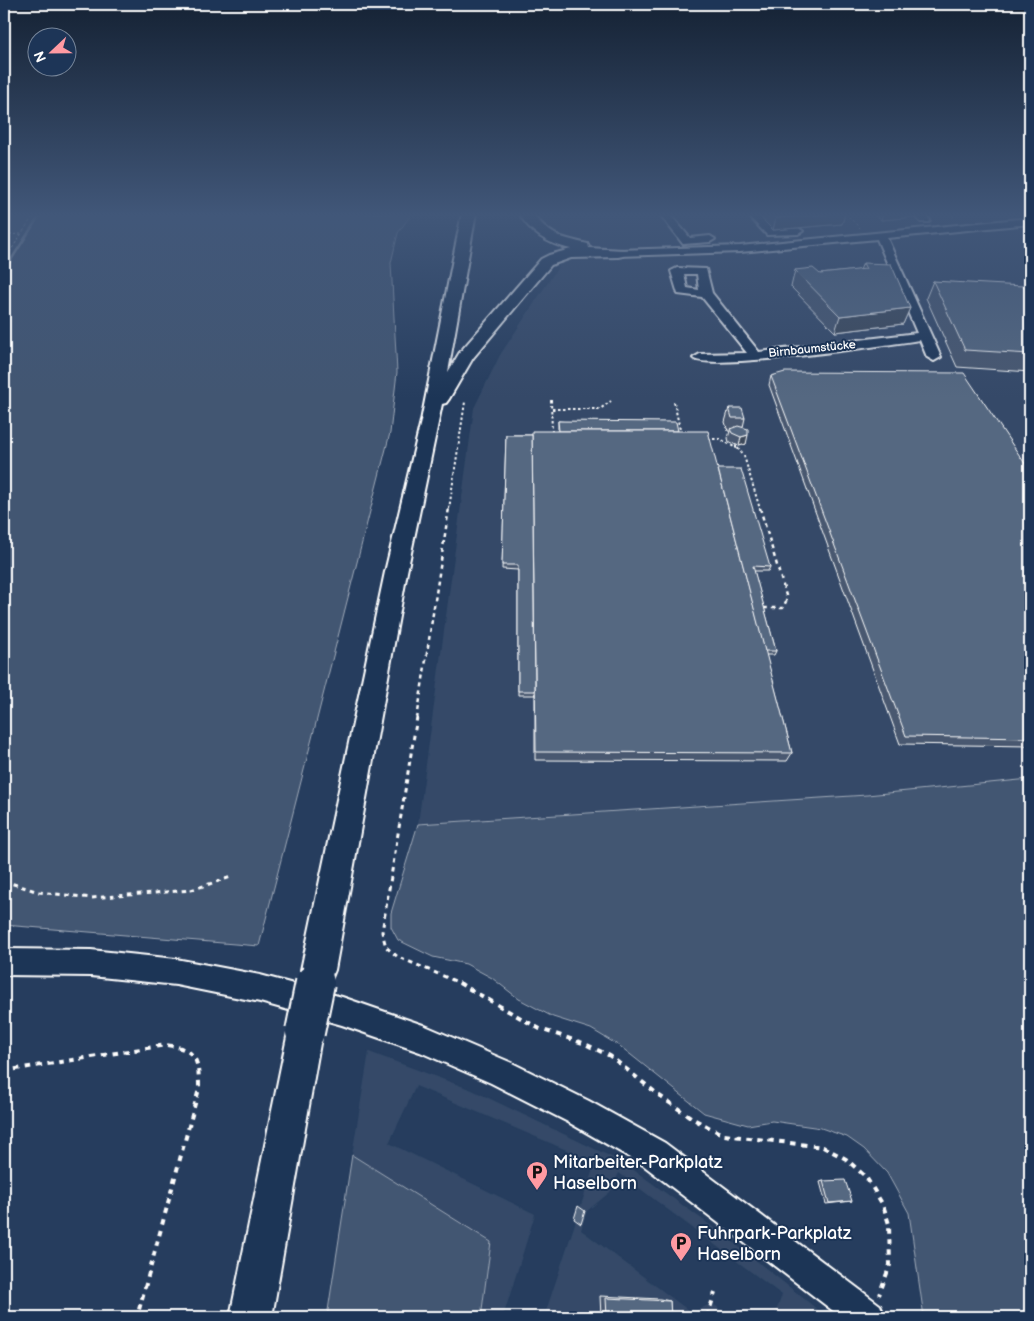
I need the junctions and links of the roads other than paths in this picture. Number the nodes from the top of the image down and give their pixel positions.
1 (457, 275) edge
2 (535, 275) edge
3 (898, 275) edge
4 (706, 294) dead end
5 (925, 336) junction
6 (755, 355) junction
7 (934, 357) dead end
8 (700, 358) dead end
9 (430, 421) junction
10 (4, 962) edge
11 (873, 1308) edge
12 (251, 1317) edge

1 - 9 main road
2 - 9 main road
3 - 5 street
4 - 6 street
5 - 6 street, Birnbaumstücke
5 - 7 street
6 - 8 street, Birnbaumstücke
9 - 12 main road, bridge
10 - 11 street

